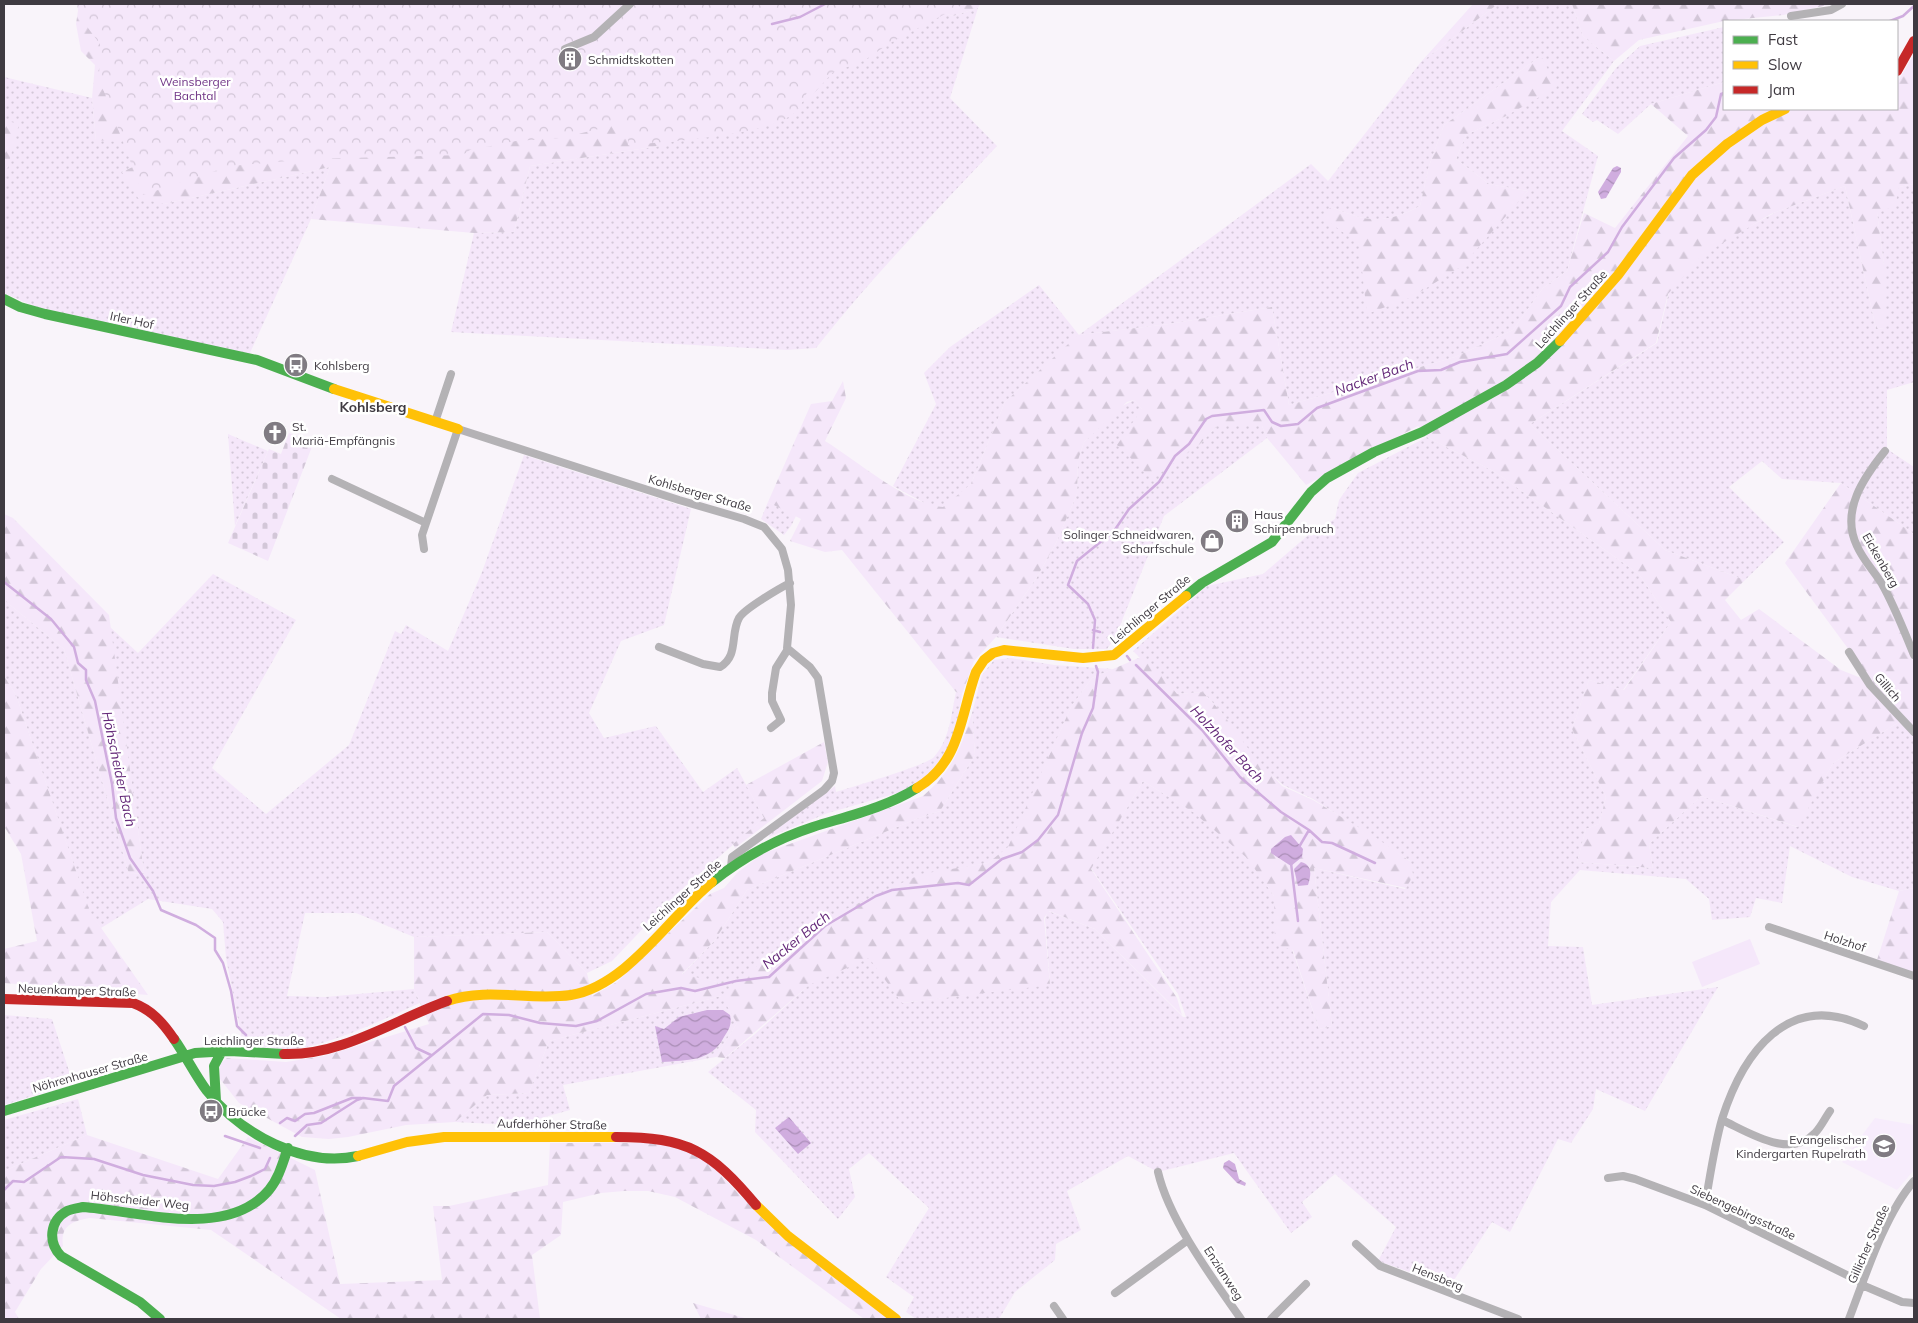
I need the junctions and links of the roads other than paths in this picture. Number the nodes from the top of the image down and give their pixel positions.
1 (630, 4) edge
2 (1842, 4) edge
3 (1791, 16) dead end
4 (1914, 41) edge
5 (566, 49) dead end
6 (1898, 69) edge
7 (1783, 110) edge
8 (4, 299) edge
9 (257, 360) joint
10 (451, 374) dead end
11 (435, 422) junction
12 (458, 429) junction
13 (1885, 452) dead end
14 (332, 479) dead end
15 (426, 523) junction
16 (424, 549) dead end
17 (790, 583) junction
18 (659, 647) dead end
19 (788, 649) junction
20 (1849, 652) dead end
21 (1914, 655) edge
22 (772, 728) dead end
23 (1914, 732) edge
24 (731, 867) junction
25 (1769, 927) dead end
26 (1914, 976) edge
27 (4, 999) edge
28 (1864, 1026) dead end
29 (222, 1051) junction
30 (184, 1057) junction
31 (216, 1101) junction
32 (4, 1111) edge
33 (1830, 1111) dead end
34 (1722, 1120) junction
35 (288, 1148) junction
36 (1158, 1172) dead end
37 (1608, 1178) dead end
38 (1914, 1181) edge
39 (1705, 1205) junction
40 (1188, 1240) junction
41 (1356, 1244) dead end
42 (1306, 1284) dead end
43 (1863, 1284) junction
44 (1115, 1293) dead end
45 (1914, 1303) edge
46 (1054, 1306) dead end
47 (160, 1319) edge
48 (896, 1319) edge
49 (1064, 1319) edge
50 (1241, 1319) edge
51 (1271, 1319) edge
52 (1518, 1319) edge
53 (1849, 1319) edge

1 - 5 street
2 - 3 street
4 - 6 main road
7 - 24 main road, Leichlinger Straße
8 - 9 main road, Irler Hof
9 - 11 main road, Kohlsberger Straße
10 - 11 street
11 - 12 main road, Kohlsberger Straße
12 - 15 street
12 - 17 street, Kohlsberger Straße
13 - 21 street, Eickenberg
14 - 15 street
15 - 16 street
17 - 18 street
17 - 19 street, Kohlsberger Straße
19 - 22 street
19 - 24 street
20 - 23 street, Gillich
24 - 29 main road, Leichlinger Straße
25 - 26 street, Holzhof
27 - 30 main road, Neuenkamper Straße
28 - 34 street
29 - 30 main road, Leichlinger Straße
29 - 31 main road
30 - 31 main road, Aufderhöher Straße
30 - 32 main road, Nöhrenhauser Straße
31 - 35 main road, Aufderhöher Straße
33 - 34 street
34 - 39 street
35 - 47 main road, Höhscheider Weg
35 - 48 main road, Aufderhöher Straße
36 - 40 street, Enzianweg
37 - 39 street, Siebengebirgsstraße
38 - 43 street, Gillicher Straße
39 - 43 street, Siebengebirgsstraße
40 - 44 street, Enzianweg
40 - 50 street, Enzianweg
41 - 52 street, Hensberg
42 - 51 street
43 - 45 street, Siebengebirgsstraße
43 - 53 street, Gillicher Straße
46 - 49 street

